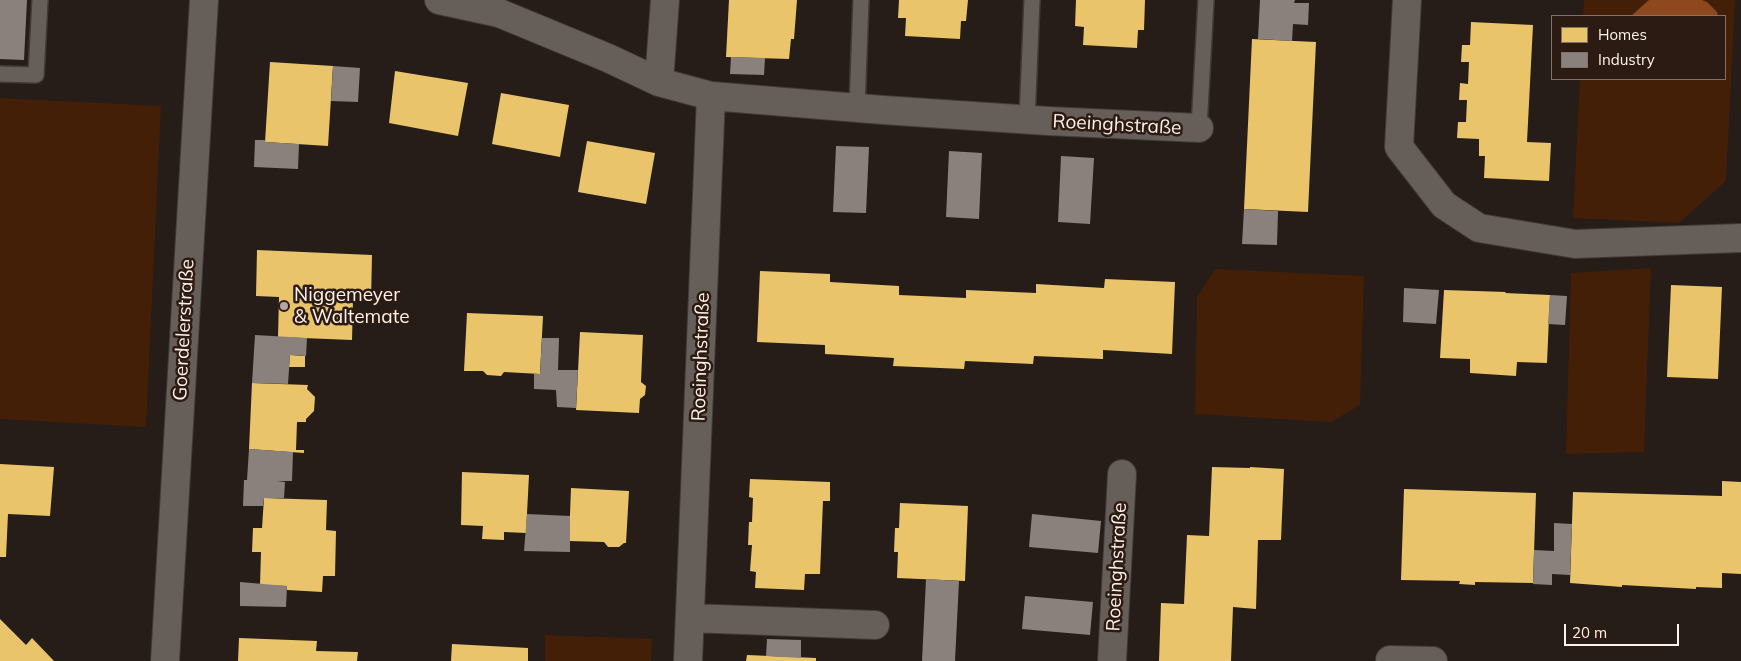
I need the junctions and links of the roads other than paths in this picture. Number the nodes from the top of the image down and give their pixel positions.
1 (40, 0) edge
2 (204, 0) edge
3 (439, 0) edge
4 (665, 0) edge
5 (861, 0) edge
6 (1032, 0) edge
7 (1206, 0) edge
8 (1407, 0) edge
9 (0, 74) edge
10 (659, 82) junction
11 (711, 96) junction
12 (857, 108) junction
13 (1027, 120) junction
14 (1199, 128) joint
15 (1741, 238) edge
16 (1122, 474) dead end
17 (690, 618) junction
18 (875, 625) dead end
19 (1390, 660) edge
20 (165, 661) edge
21 (688, 661) edge
22 (1112, 661) edge
23 (1433, 661) edge

1 - 9 lane
2 - 20 street, Goerdelerstraße
3 - 10 street, Roeinghstraße
4 - 10 street
5 - 12 lane
6 - 13 lane, Roeinghstraße
7 - 14 lane, Roeinghstraße
8 - 15 street
10 - 11 street, Roeinghstraße
11 - 12 street, Roeinghstraße
11 - 17 street, Roeinghstraße
12 - 13 street, Roeinghstraße
13 - 14 street, Roeinghstraße
16 - 22 street, Roeinghstraße
17 - 18 street
17 - 21 street, Roeinghstraße
19 - 23 street

